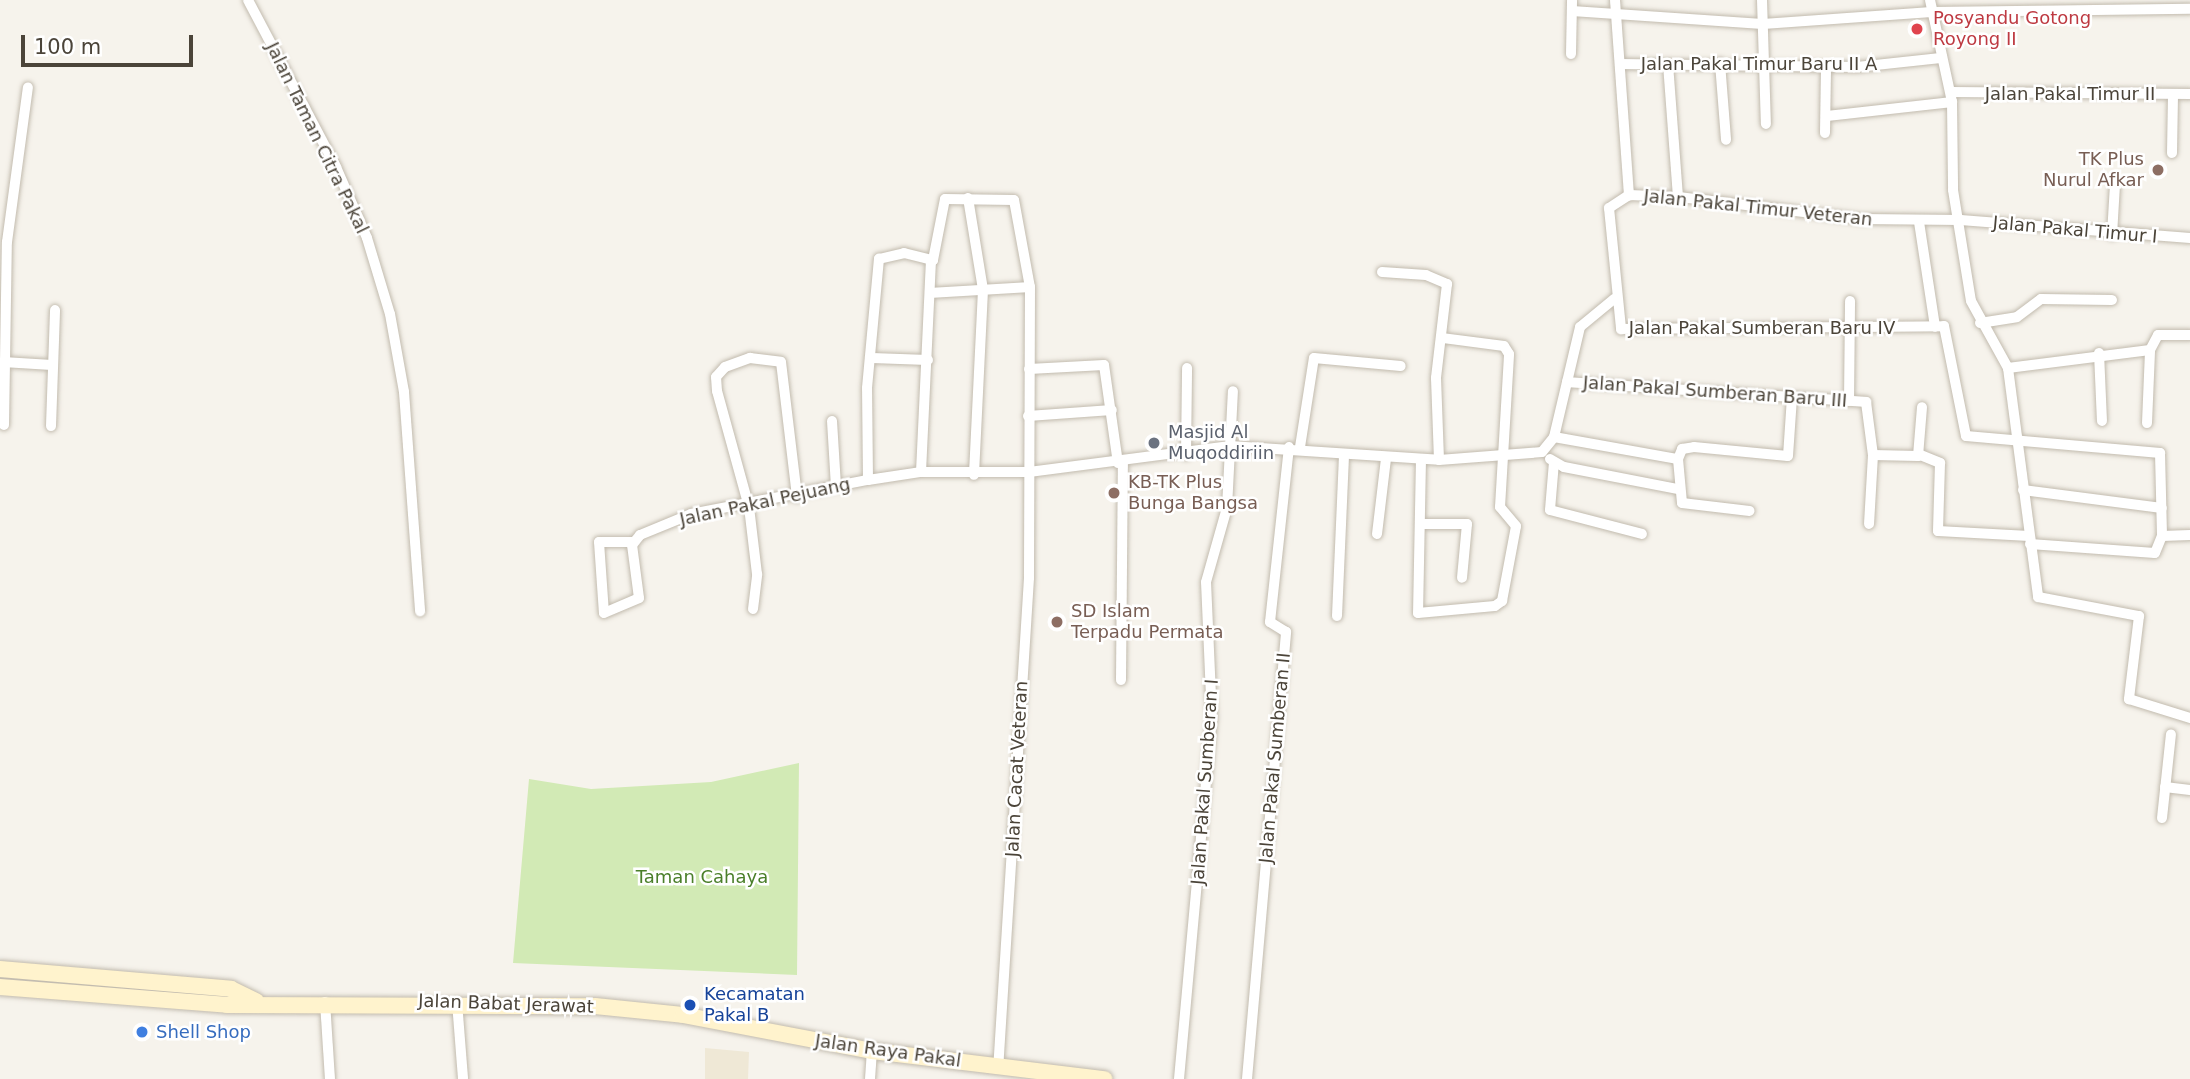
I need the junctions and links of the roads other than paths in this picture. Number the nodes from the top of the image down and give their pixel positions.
1 (248, 0) edge
2 (1762, 0) edge
3 (1930, 0) edge
4 (1572, 5) edge
5 (2103, 5) edge
6 (1615, 6) edge
7 (2190, 9) edge
8 (1932, 12) junction
9 (1763, 24) junction
10 (1571, 54) dead end
11 (1941, 58) junction
12 (1720, 63) junction
13 (1768, 63) junction
14 (1620, 64) junction
15 (1668, 64) junction
16 (1826, 68) junction
17 (28, 87) dead end
18 (2173, 94) junction
19 (2190, 94) edge
20 (1952, 97) junction
21 (1827, 116) junction
22 (1766, 124) dead end
23 (1825, 133) dead end
24 (1726, 140) dead end
25 (2172, 153) dead end
26 (2115, 184) dead end
27 (6, 188) edge
28 (1629, 195) junction
29 (1678, 197) junction
30 (968, 198) junction
31 (1961, 220) junction
32 (1919, 222) junction
33 (2112, 236) junction
34 (2190, 238) edge
35 (931, 261) junction
36 (1382, 272) dead end
37 (3, 285) edge
38 (1030, 286) junction
39 (982, 290) junction
40 (930, 293) junction
41 (1614, 299) junction
42 (2112, 300) dead end
43 (1850, 301) dead end
44 (55, 310) dead end
45 (1980, 323) junction
46 (1935, 327) junction
47 (1850, 330) junction
48 (2190, 335) edge
49 (1442, 338) junction
50 (2150, 350) junction
51 (2099, 353) junction
52 (872, 358) junction
53 (928, 360) junction
54 (3, 363) edge
55 (52, 365) junction
56 (1401, 366) dead end
57 (1187, 368) dead end
58 (2008, 368) junction
59 (1029, 369) junction
60 (1567, 382) junction
61 (1233, 391) dead end
62 (1792, 398) junction
63 (1849, 401) junction
64 (1922, 407) dead end
65 (1112, 410) junction
66 (1028, 416) junction
67 (832, 421) dead end
68 (2102, 421) dead end
69 (2147, 423) dead end
70 (4, 425) dead end
71 (51, 426) dead end
72 (2013, 437) junction
73 (1554, 438) junction
74 (1230, 446) junction
75 (1295, 447) junction
76 (1542, 453) junction
77 (1186, 454) junction
78 (1502, 454) junction
79 (1918, 454) junction
80 (1344, 455) junction
81 (1873, 455) junction
82 (1386, 458) junction
83 (1421, 459) junction
84 (1678, 459) junction
85 (1439, 460) junction
86 (1121, 462) junction
87 (1554, 462) junction
88 (921, 472) junction
89 (1028, 472) junction
90 (974, 475) junction
91 (868, 480) junction
92 (836, 487) junction
93 (1677, 489) junction
94 (2022, 491) junction
95 (797, 497) junction
96 (749, 507) junction
97 (2162, 508) junction
98 (1750, 511) dead end
99 (1423, 524) junction
100 (1869, 524) dead end
101 (1377, 534) dead end
102 (1642, 534) dead end
103 (2190, 535) edge
104 (2162, 536) junction
105 (2026, 539) junction
106 (633, 542) junction
107 (1462, 578) dead end
108 (753, 609) dead end
109 (420, 611) dead end
110 (1337, 616) dead end
111 (1121, 680) dead end
112 (2190, 718) edge
113 (2171, 734) dead end
114 (2165, 787) junction
115 (2190, 790) edge
116 (2162, 818) dead end
117 (0, 969) edge
118 (0, 987) edge
119 (256, 1001) junction
120 (325, 1002) junction
121 (457, 1002) junction
122 (755, 1030) joint
123 (872, 1051) junction
124 (999, 1057) junction
125 (1180, 1076) edge
126 (330, 1079) edge
127 (463, 1079) edge
128 (870, 1079) edge
129 (1104, 1079) edge
130 (1247, 1079) edge

1 - 109 street, Jalan Taman Citra Pakal
2 - 9 street
3 - 8 street
4 - 6 street
4 - 10 street
5 - 7 street
5 - 8 street
6 - 9 street
6 - 14 street
8 - 9 street
8 - 11 street
9 - 13 street
11 - 16 street, Jalan Pakal Timur Baru II A
11 - 20 street
12 - 13 street, Jalan Pakal Timur Baru II A
12 - 15 street, Jalan Pakal Timur Baru II A
12 - 24 street
13 - 16 street, Jalan Pakal Timur Baru II A
13 - 22 street
14 - 15 street, Jalan Pakal Timur Baru II A
14 - 28 street
15 - 29 street
16 - 21 street
17 - 27 street
18 - 19 street, Jalan Pakal Timur II
18 - 20 street, Jalan Pakal Timur II
18 - 25 street
20 - 21 street, Jalan Pakal Timur II
20 - 31 street
21 - 23 street
26 - 33 street
27 - 37 street
28 - 29 street, Jalan Pakal Timur Veteran
28 - 41 street, Jalan Pakal Timur Veteran
29 - 32 street, Jalan Pakal Timur Veteran
30 - 35 street
30 - 38 street, Jalan Cacat Veteran
30 - 39 street
31 - 32 street, Jalan Pakal Timur Veteran
31 - 33 street, Jalan Pakal Timur I
31 - 45 street
32 - 46 street
33 - 34 street, Jalan Pakal Timur I
35 - 40 street
35 - 52 street
36 - 49 street
37 - 54 street
38 - 39 street
38 - 59 street, Jalan Cacat Veteran
39 - 40 street
39 - 90 street
40 - 53 street
41 - 47 street, Jalan Pakal Sumberan Baru IV
41 - 60 street
42 - 45 street
43 - 47 street
44 - 55 street
45 - 58 street
46 - 47 street, Jalan Pakal Sumberan Baru IV
46 - 72 street
47 - 63 street
48 - 50 street
49 - 78 street
49 - 85 street
50 - 51 street
50 - 69 street
51 - 58 street
51 - 68 street
52 - 53 street
52 - 91 street
53 - 88 street
54 - 55 street
54 - 70 street
55 - 71 street
56 - 75 street
57 - 77 street
58 - 72 street
59 - 65 street
59 - 66 street, Jalan Cacat Veteran
60 - 62 street, Jalan Pakal Sumberan Baru III
60 - 73 street
61 - 74 street, Jalan Pakal Sumberan I
62 - 63 street, Jalan Pakal Sumberan Baru III
62 - 84 street
63 - 81 street, Jalan Pakal Sumberan Baru III
64 - 79 street
65 - 66 street
65 - 86 street
66 - 89 street, Jalan Cacat Veteran
67 - 92 street
72 - 94 street
72 - 97 street
73 - 76 street
73 - 84 street
74 - 75 street, Jalan Pakal Pejuang
74 - 77 street, Jalan Pakal Pejuang
74 - 125 street, Jalan Pakal Sumberan I
75 - 80 street, Jalan Pakal Pejuang
75 - 130 street, Jalan Pakal Sumberan II
76 - 78 street, Jalan Pakal Pejuang
76 - 87 street
77 - 86 street, Jalan Pakal Pejuang
78 - 85 street, Jalan Pakal Pejuang
78 - 99 street
79 - 81 street
79 - 105 street
80 - 82 street, Jalan Pakal Pejuang
80 - 110 street
81 - 100 street, Jalan Pakal Sumberan Baru III
82 - 83 street, Jalan Pakal Pejuang
82 - 101 street
83 - 85 street, Jalan Pakal Pejuang
83 - 99 street
84 - 93 street
86 - 89 street, Jalan Pakal Pejuang
86 - 111 street
87 - 93 street
87 - 102 street
88 - 90 street, Jalan Pakal Pejuang
88 - 91 street, Jalan Pakal Pejuang
89 - 90 street, Jalan Pakal Pejuang
89 - 124 street, Jalan Cacat Veteran
91 - 92 street, Jalan Pakal Pejuang
92 - 95 street, Jalan Pakal Pejuang
93 - 98 street
94 - 97 street
94 - 105 street
95 - 96 street, Jalan Pakal Pejuang
95 - 96 street
96 - 106 street, Jalan Pakal Pejuang
96 - 108 street
97 - 104 street
99 - 107 street
103 - 104 street
104 - 105 street
105 - 112 street
106 - 106 street
113 - 114 street
114 - 115 street
114 - 116 street
117 - 119 main road, Jalan Babat Jerawat
118 - 119 main road, Jalan Babat Jerawat
119 - 120 main road, Jalan Babat Jerawat
120 - 121 main road, Jalan Babat Jerawat
120 - 126 street
121 - 122 main road, Jalan Babat Jerawat
121 - 127 street
122 - 123 main road, Jalan Raya Pakal
123 - 124 main road, Jalan Raya Pakal
123 - 128 street
124 - 129 main road, Jalan Raya Pakal

